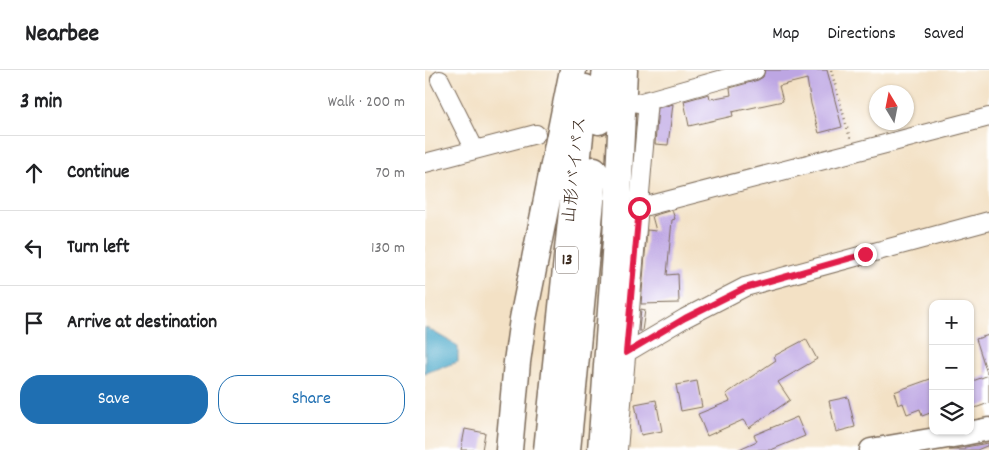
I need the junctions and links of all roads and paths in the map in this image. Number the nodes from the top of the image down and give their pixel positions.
1 (573, 70) edge
2 (587, 70) edge
3 (606, 70) edge
4 (624, 70) edge
5 (755, 70) edge
6 (831, 70) edge
7 (441, 80) dead end
8 (989, 118) edge
9 (536, 134) dead end
10 (475, 150) junction
11 (854, 152) junction
12 (425, 163) edge
13 (639, 208) junction
14 (989, 221) edge
15 (626, 353) junction
16 (989, 429) edge
17 (509, 450) edge
18 (547, 450) edge
19 (567, 450) edge
20 (601, 450) edge
21 (618, 450) edge
22 (871, 450) edge

1 - 17 highway
2 - 18 highway, 山形バイパス / 13
3 - 19 highway, 山形バイパス / 13
4 - 20 highway
5 - 13 lane
6 - 11 path
7 - 10 lane
8 - 11 lane
9 - 10 lane
10 - 12 lane
11 - 13 lane
13 - 15 lane
14 - 15 lane
15 - 21 lane
16 - 22 main road

